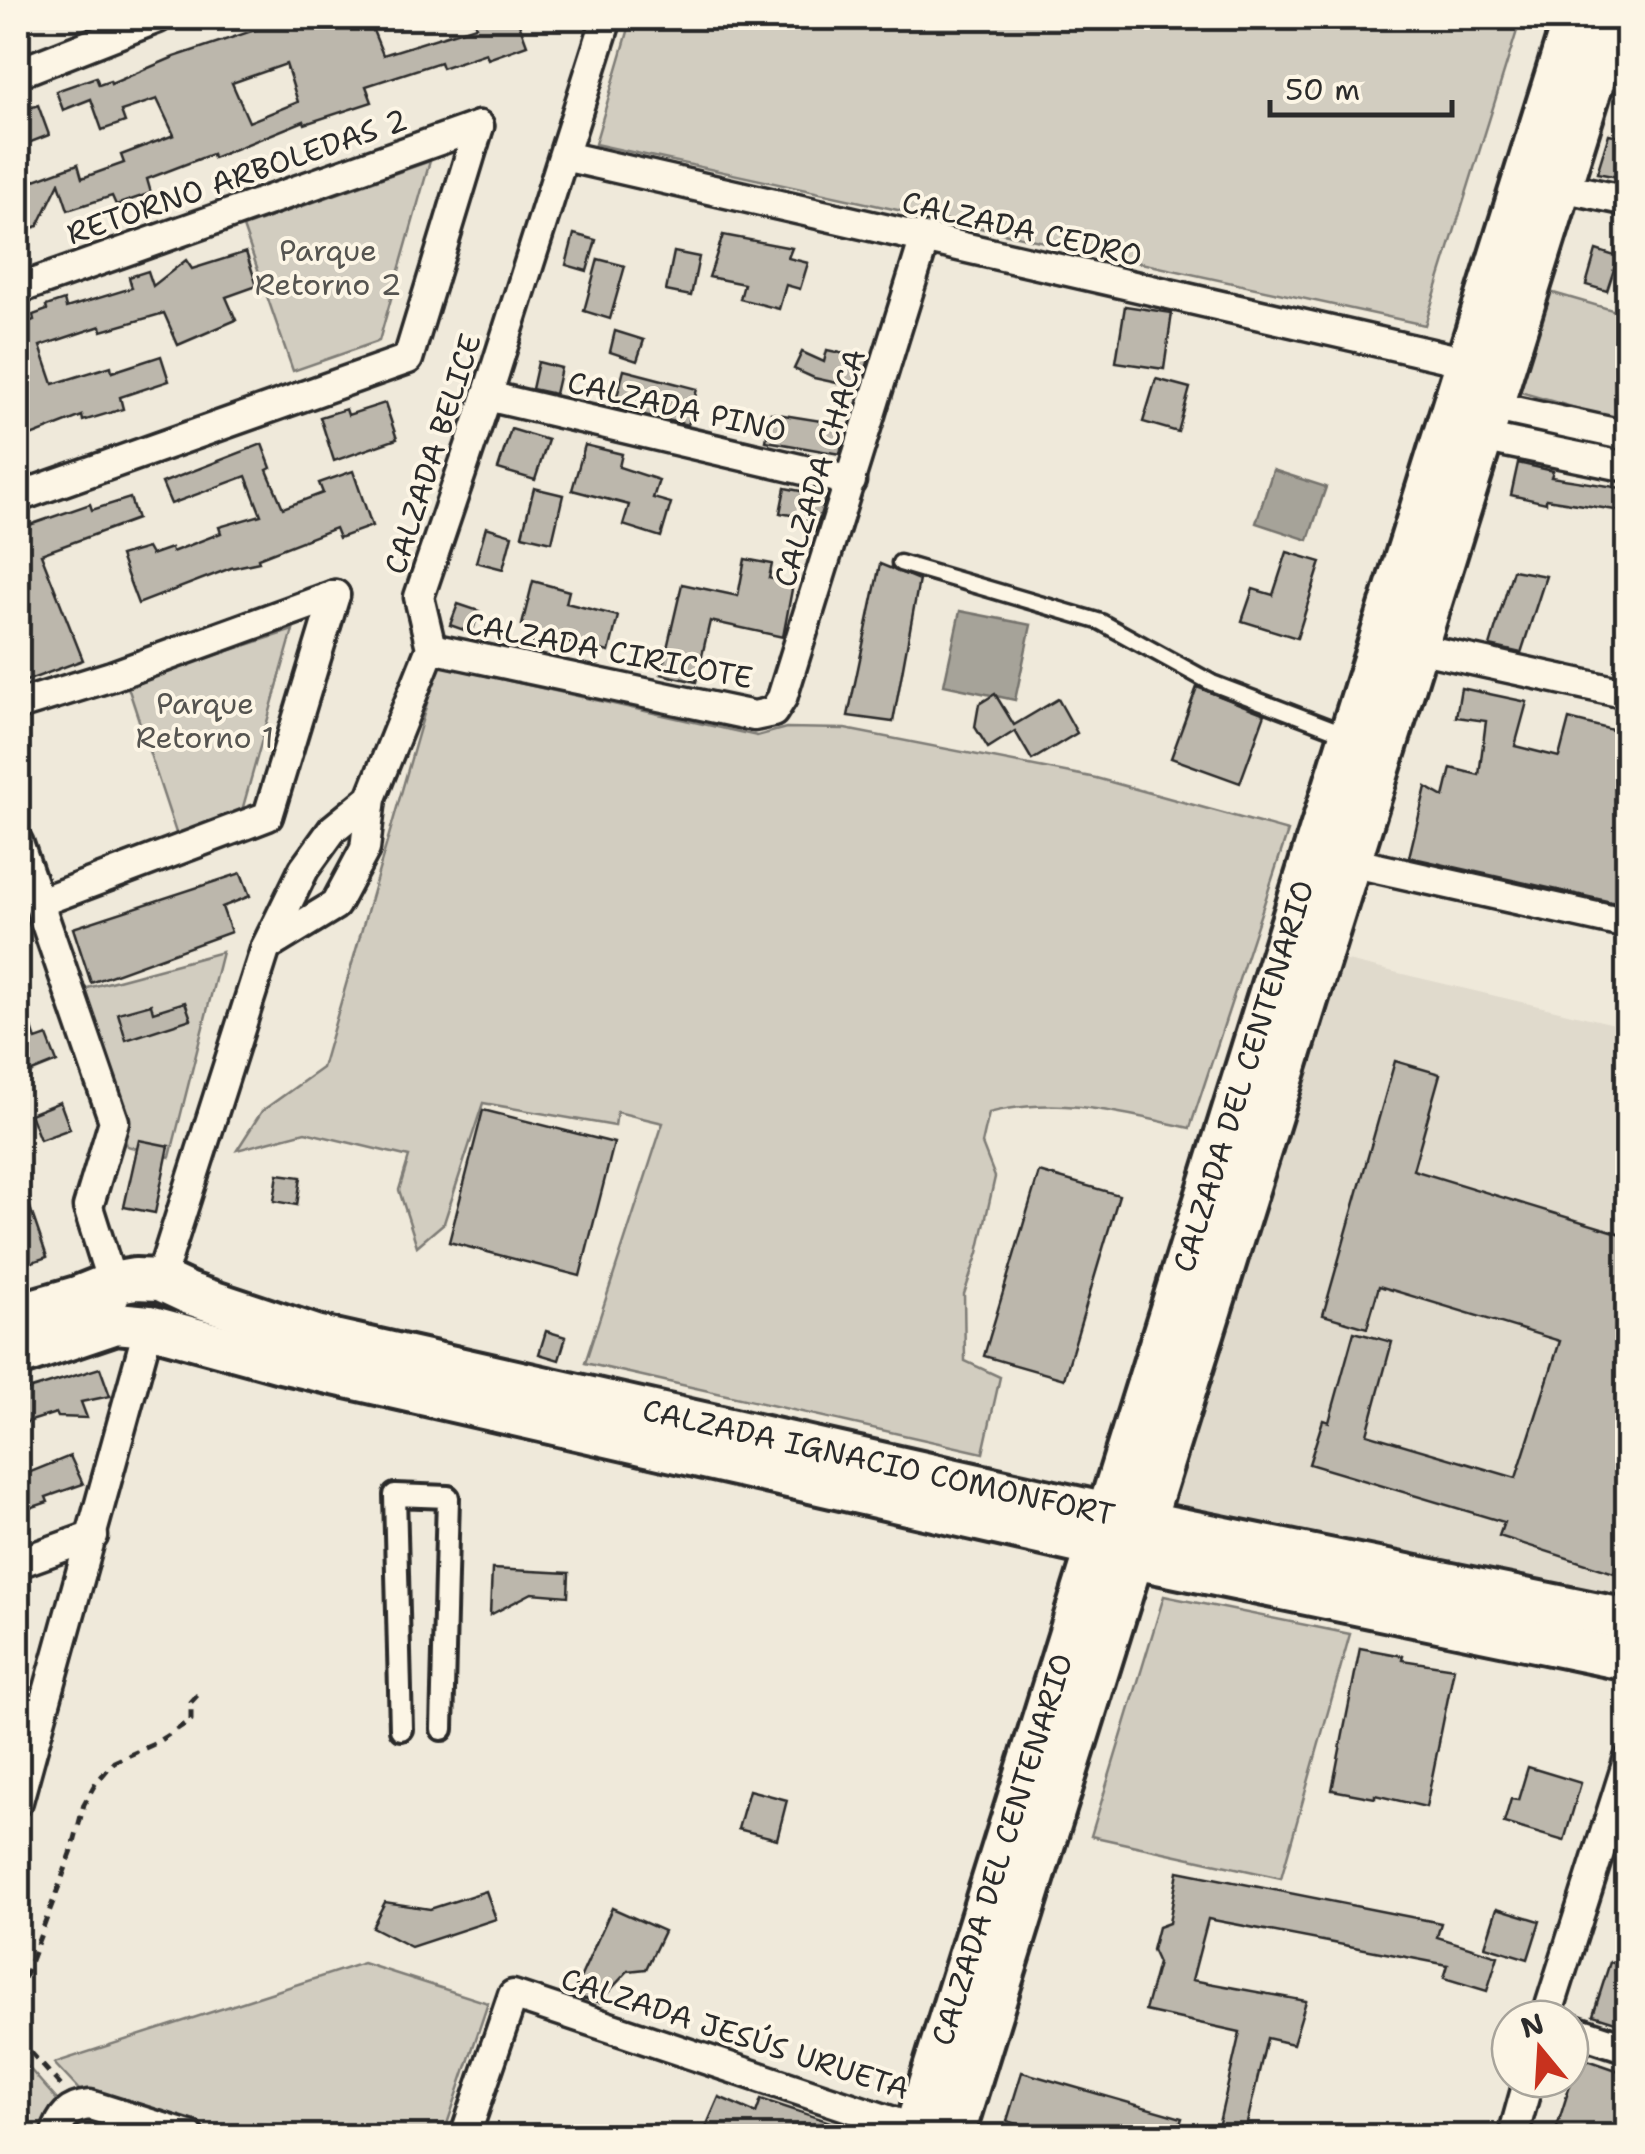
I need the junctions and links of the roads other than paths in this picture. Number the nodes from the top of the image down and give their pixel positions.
1 (158, 18) edge
2 (607, 18) edge
3 (1574, 18) edge
4 (1613, 18) edge
5 (18, 73) edge
6 (564, 156) junction
7 (1561, 187) junction
8 (1628, 201) edge
9 (924, 241) junction
10 (18, 289) edge
11 (487, 396) junction
12 (1468, 407) junction
13 (1628, 436) edge
14 (1628, 468) edge
15 (851, 481) junction
16 (18, 497) edge
17 (900, 563) dead end
18 (431, 648) junction
19 (1417, 648) junction
20 (1628, 694) edge
21 (18, 705) edge
22 (773, 712) joint
23 (1350, 735) junction
24 (371, 798) junction
25 (18, 842) edge
26 (1350, 862) junction
27 (40, 902) junction
28 (1628, 924) edge
29 (266, 948) junction
30 (136, 1280) junction
31 (18, 1314) edge
32 (132, 1325) junction
33 (18, 1356) edge
34 (1120, 1535) junction
35 (92, 1536) junction
36 (18, 1564) edge
37 (1628, 1620) edge
38 (1628, 1660) edge
39 (401, 1729) dead end
40 (442, 1730) dead end
41 (24, 1758) edge
42 (1628, 1761) edge
43 (18, 1801) edge
44 (1552, 1999) edge
45 (1590, 2036) edge
46 (1628, 2048) edge
47 (1523, 2099) edge
48 (929, 2134) edge
49 (55, 2136) edge
50 (190, 2136) edge
51 (465, 2136) edge
52 (1513, 2136) edge

1 - 5 street
2 - 6 street, CALZADA BELICE
3 - 12 main road, CALZADA DEL CENTENARIO
4 - 7 main road, CALZADA DEL CENTENARIO
6 - 9 street, CALZADA CEDRO
6 - 11 street, CALZADA BELICE
7 - 8 street
7 - 12 main road, CALZADA DEL CENTENARIO
9 - 12 street, CALZADA CEDRO
9 - 15 street, CALZADA CHACA
10 - 16 street, RETORNO ARBOLEDAS 2
11 - 15 street, CALZADA PINO
11 - 18 street, CALZADA BELICE
12 - 13 street, CALZADA CEDRO
12 - 14 street, CALZADA CEDRO
12 - 19 main road, CALZADA DEL CENTENARIO
12 - 23 main road, CALZADA DEL CENTENARIO
15 - 22 street, CALZADA CHACA
17 - 23 lane
18 - 22 street, CALZADA CIRICOTE
18 - 24 street
19 - 20 street
19 - 26 main road, CALZADA DEL CENTENARIO
21 - 27 street
23 - 34 main road, CALZADA DEL CENTENARIO
24 - 29 street
24 - 29 street
25 - 27 street
26 - 28 street
26 - 34 main road, CALZADA DEL CENTENARIO
27 - 30 street
29 - 30 street
30 - 31 main road
30 - 32 street
30 - 34 main road, CALZADA IGNACIO COMONFORT
32 - 33 main road
32 - 34 main road, CALZADA IGNACIO COMONFORT
32 - 35 street
34 - 37 main road, CALZADA IGNACIO COMONFORT
34 - 38 main road, CALZADA IGNACIO COMONFORT
34 - 48 main road, CALZADA DEL CENTENARIO
35 - 36 street
35 - 41 street
39 - 40 street
41 - 43 street
42 - 44 street
45 - 46 street
47 - 52 street
48 - 51 street, CALZADA JESÚS URUETA
49 - 50 street

